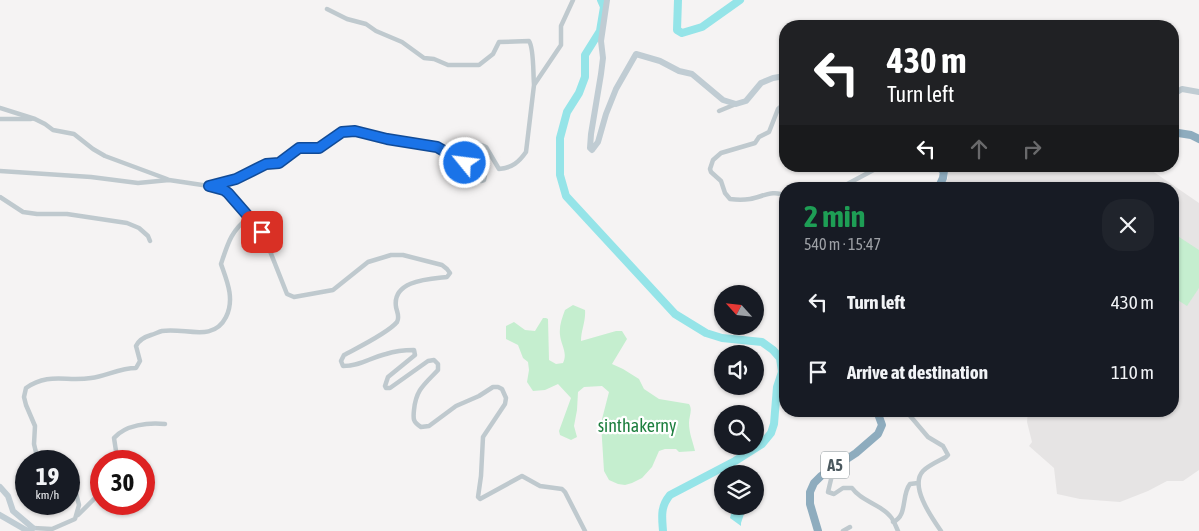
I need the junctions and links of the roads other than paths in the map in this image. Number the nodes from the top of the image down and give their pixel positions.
1 (573, 0) edge
2 (607, 0) edge
3 (327, 9) dead end
4 (779, 77) edge
5 (534, 85) junction
6 (1179, 91) edge
7 (1199, 92) edge
8 (736, 104) junction
9 (0, 108) edge
10 (779, 108) edge
11 (719, 111) dead end
12 (0, 119) edge
13 (35, 120) junction
14 (1179, 133) edge
15 (1199, 138) edge
16 (0, 171) edge
17 (871, 172) edge
18 (169, 180) junction
19 (851, 182) edge
20 (209, 186) junction
21 (779, 194) edge
22 (0, 197) edge
23 (249, 217) junction
24 (150, 241) dead end
25 (879, 417) edge
26 (912, 417) edge
27 (165, 424) dead end
28 (35, 450) edge
29 (116, 450) edge
30 (831, 468) junction
31 (918, 484) junction
32 (0, 487) edge
33 (90, 503) edge
34 (0, 515) edge
35 (77, 516) joint
36 (893, 522) junction
37 (850, 527) dead end
38 (33, 528) junction
39 (585, 531) edge
40 (818, 531) edge
41 (843, 531) edge
42 (898, 531) edge
43 (941, 531) edge

1 - 5 street
2 - 8 street
3 - 5 street
4 - 8 street
5 - 20 street
6 - 7 street
8 - 11 street
9 - 13 street
10 - 21 street
12 - 13 street
13 - 18 street
14 - 15 highway
16 - 18 street
17 - 19 street
18 - 20 street
20 - 23 street
22 - 24 street
23 - 28 street
23 - 39 street
25 - 30 highway, A5
26 - 31 street
27 - 29 street
30 - 36 street
30 - 40 highway, A5
31 - 36 street
31 - 43 street
32 - 38 street
33 - 35 street
34 - 38 street
35 - 38 street
36 - 42 street
37 - 41 street

